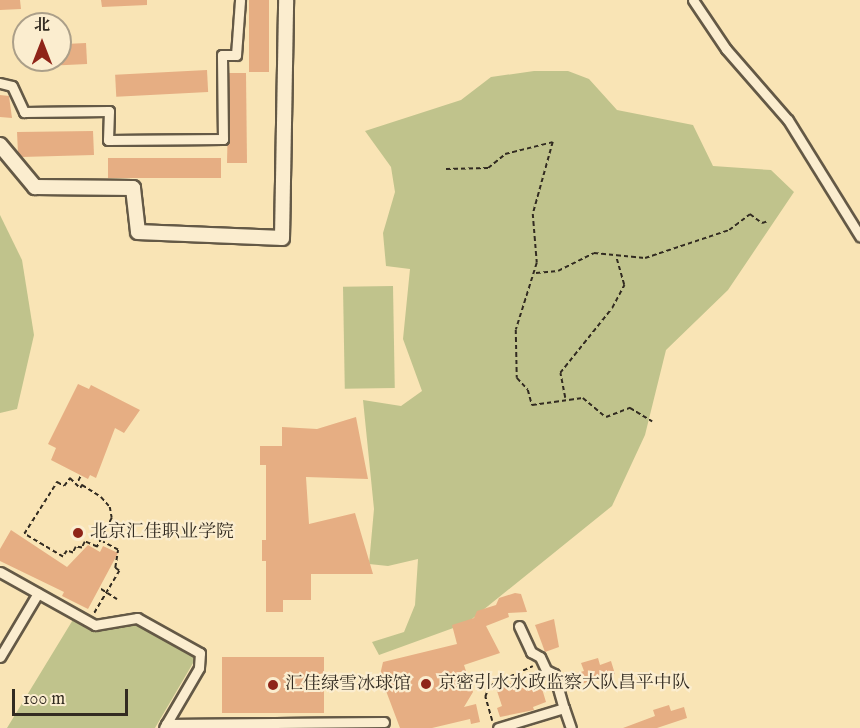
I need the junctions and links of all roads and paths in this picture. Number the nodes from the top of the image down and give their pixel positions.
1 (240, 0) edge
2 (286, 0) edge
3 (693, 0) edge
4 (0, 82) edge
5 (0, 145) edge
6 (446, 169) dead end
7 (768, 221) dead end
8 (860, 236) edge
9 (615, 255) dead end
10 (534, 273) junction
11 (565, 399) junction
12 (652, 421) dead end
13 (81, 475) dead end
14 (78, 482) junction
15 (102, 541) junction
16 (0, 572) edge
17 (101, 589) dead end
18 (106, 592) junction
19 (38, 593) junction
20 (117, 599) dead end
21 (94, 613) dead end
22 (519, 626) dead end
23 (0, 657) edge
24 (542, 662) junction
25 (564, 708) junction
26 (384, 722) edge
27 (165, 726) edge
28 (491, 728) edge
29 (498, 728) edge
30 (571, 728) edge

1 - 4 street
2 - 5 street
3 - 8 street
6 - 10 path
7 - 10 path
9 - 11 path
10 - 11 path
11 - 12 path
13 - 14 path
14 - 15 path
14 - 15 path
15 - 18 path
16 - 19 street
17 - 18 path
18 - 20 path
18 - 21 path
19 - 23 street
19 - 27 street
22 - 24 street
24 - 25 street
24 - 28 path
25 - 29 street
25 - 30 street
26 - 27 street

